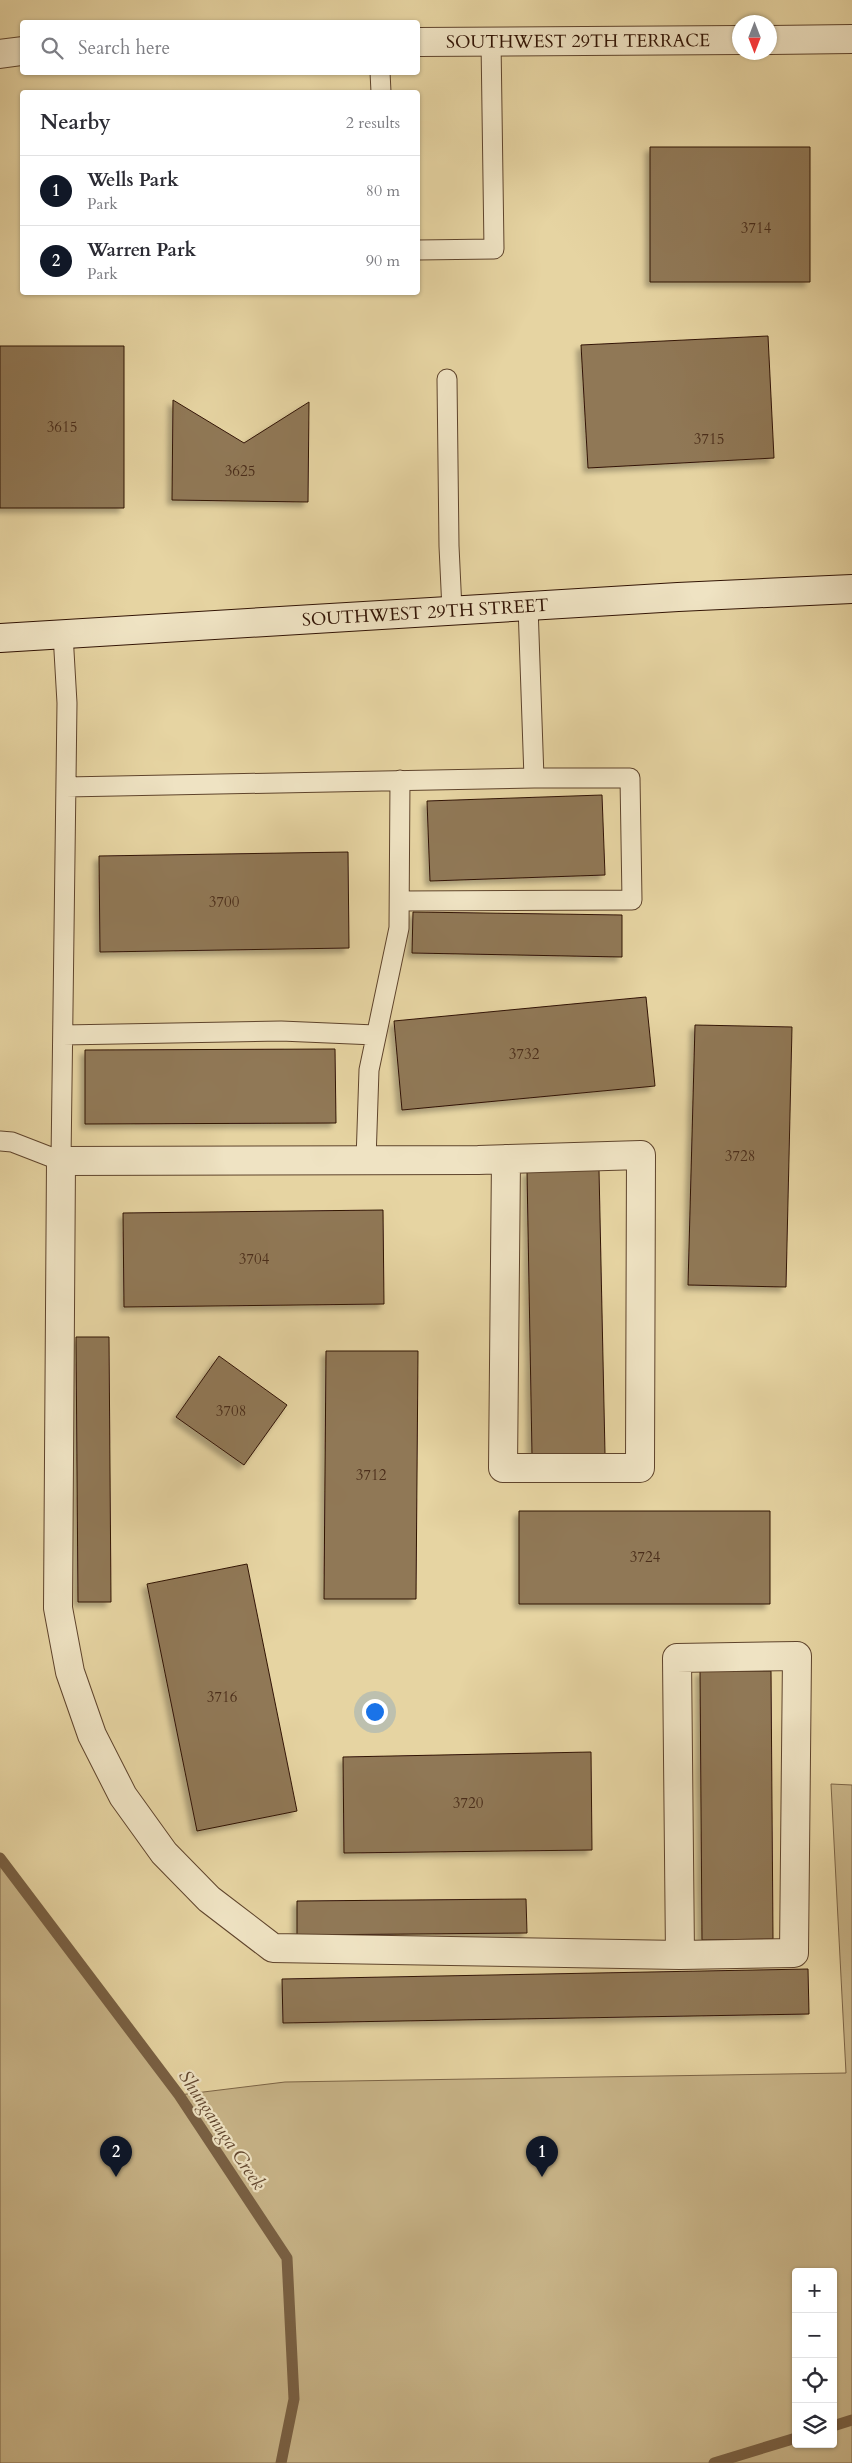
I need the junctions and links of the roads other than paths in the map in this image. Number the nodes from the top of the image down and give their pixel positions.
1 (852, 39) edge
2 (491, 40) junction
3 (732, 40) edge
4 (777, 40) edge
5 (420, 42) edge
6 (20, 51) edge
7 (0, 54) edge
8 (380, 75) edge
9 (381, 90) edge
10 (420, 250) edge
11 (447, 379) dead end
12 (852, 589) edge
13 (528, 606) junction
14 (452, 610) junction
15 (63, 634) junction
16 (0, 638) edge
17 (534, 778) junction
18 (400, 780) junction
19 (66, 788) junction
20 (401, 901) junction
21 (63, 1034) junction
22 (375, 1035) junction
23 (0, 1141) edge
24 (506, 1159) junction
25 (366, 1160) junction
26 (61, 1161) junction
27 (680, 1955) junction

1 - 4 street
2 - 3 street, SOUTHWEST 29TH TERRACE
2 - 5 street, SOUTHWEST 29TH TERRACE
2 - 10 lane
6 - 7 street
8 - 9 lane
11 - 14 lane
12 - 13 street, SOUTHWEST 29TH STREET
13 - 14 street, SOUTHWEST 29TH STREET
13 - 17 lane
14 - 15 street, SOUTHWEST 29TH STREET
15 - 16 street, SOUTHWEST 29TH STREET
15 - 19 lane
17 - 18 lane
17 - 20 lane
18 - 19 lane
18 - 20 lane
19 - 21 lane
20 - 22 lane
21 - 22 lane
21 - 26 lane
22 - 25 lane
23 - 26 lane
24 - 24 street
24 - 25 street
25 - 26 street
26 - 27 street
27 - 27 street

